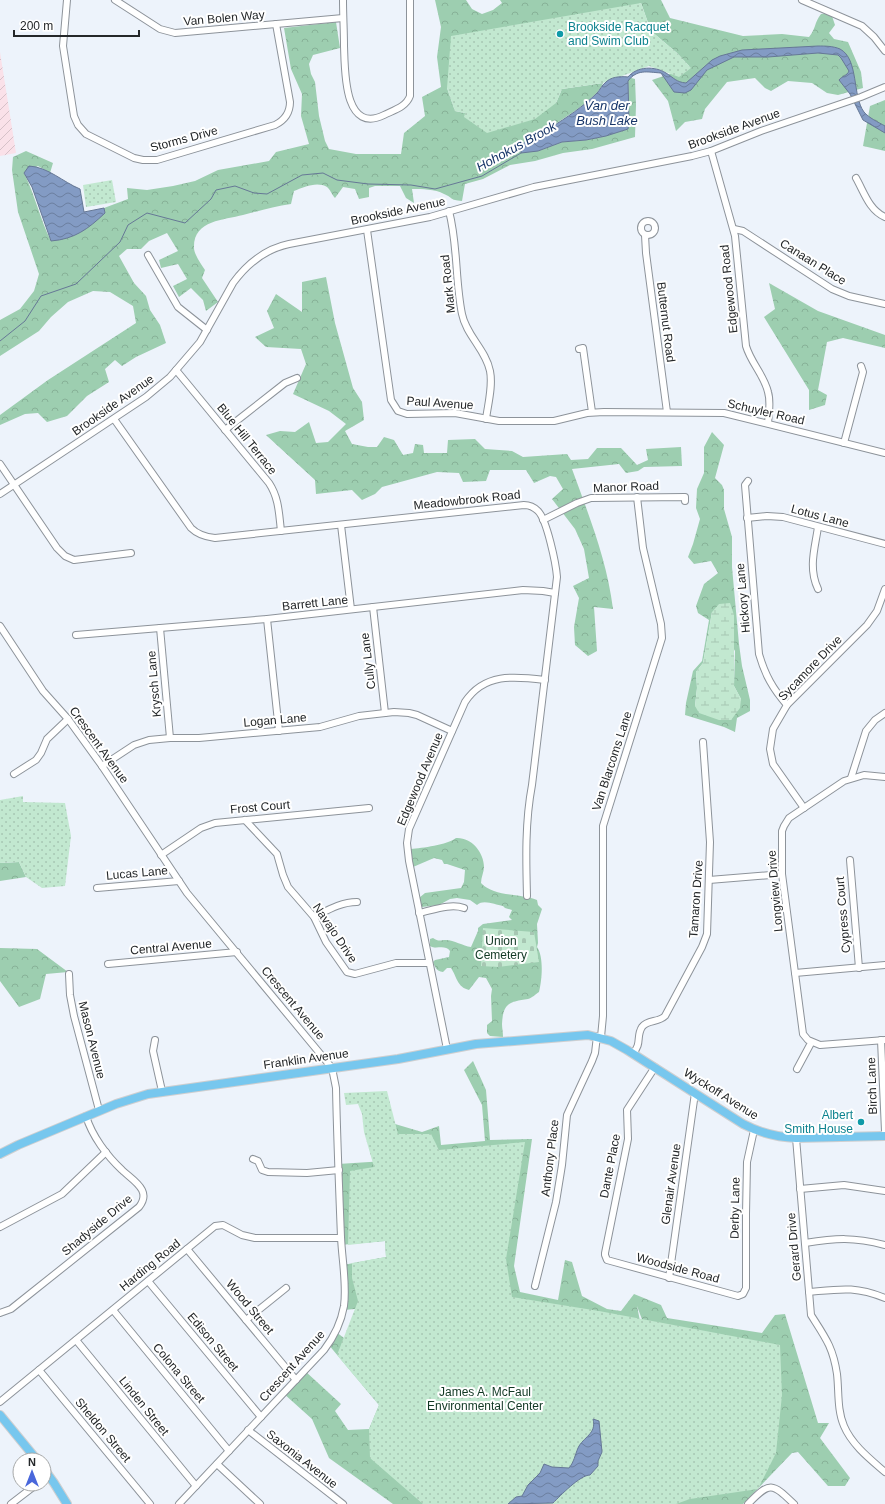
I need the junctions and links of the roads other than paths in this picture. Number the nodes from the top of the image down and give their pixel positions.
1 (67, 0) edge
2 (115, 0) edge
3 (343, 0) edge
4 (410, 0) edge
5 (802, 0) edge
6 (343, 18) junction
7 (276, 24) junction
8 (885, 51) edge
9 (885, 87) edge
10 (711, 151) junction
11 (856, 178) dead end
12 (449, 211) junction
13 (885, 216) edge
14 (734, 229) junction
15 (367, 230) junction
16 (645, 235) dead end
17 (148, 255) dead end
18 (885, 304) edge
19 (207, 330) junction
20 (579, 349) dead end
21 (861, 366) dead end
22 (176, 370) junction
23 (297, 378) dead end
24 (592, 412) junction
25 (667, 412) junction
26 (114, 419) junction
27 (486, 419) junction
28 (768, 423) junction
29 (225, 430) junction
30 (844, 443) junction
31 (885, 453) edge
32 (0, 464) edge
33 (748, 481) dead end
34 (14, 485) junction
35 (0, 494) edge
36 (637, 497) junction
37 (685, 502) dead end
38 (747, 518) junction
39 (544, 520) junction
40 (341, 525) junction
41 (818, 527) junction
42 (280, 531) junction
43 (885, 544) edge
44 (131, 554) dead end
45 (818, 589) dead end
46 (885, 589) edge
47 (555, 593) junction
48 (372, 607) junction
49 (351, 610) junction
50 (267, 619) junction
51 (0, 626) edge
52 (160, 628) junction
53 (76, 636) dead end
54 (545, 680) junction
55 (787, 705) junction
56 (385, 713) junction
57 (885, 713) edge
58 (68, 719) junction
59 (279, 731) junction
60 (452, 731) junction
61 (170, 738) junction
62 (704, 742) dead end
63 (102, 766) junction
64 (14, 774) dead end
65 (885, 777) edge
66 (851, 778) junction
67 (369, 808) dead end
68 (804, 808) junction
69 (245, 820) junction
70 (162, 855) junction
71 (850, 860) dead end
72 (782, 874) junction
73 (709, 880) junction
74 (179, 881) junction
75 (97, 888) dead end
76 (527, 896) dead end
77 (358, 902) dead end
78 (464, 908) dead end
79 (419, 913) junction
80 (314, 917) junction
81 (237, 952) junction
82 (429, 963) junction
83 (108, 964) dead end
84 (885, 965) edge
85 (858, 968) junction
86 (795, 973) junction
87 (69, 974) dead end
88 (599, 1037) junction
89 (155, 1040) dead end
90 (883, 1040) edge
91 (811, 1043) junction
92 (624, 1048) joint
93 (447, 1049) junction
94 (633, 1053) junction
95 (654, 1067) junction
96 (332, 1068) junction
97 (797, 1069) dead end
98 (162, 1091) junction
99 (695, 1093) junction
100 (100, 1110) junction
101 (86, 1116) junction
102 (754, 1130) junction
103 (885, 1130) edge
104 (885, 1136) edge
105 (796, 1138) junction
106 (106, 1152) junction
107 (0, 1154) edge
108 (253, 1160) dead end
109 (339, 1170) junction
110 (800, 1189) junction
111 (885, 1191) edge
112 (0, 1227) edge
113 (341, 1238) junction
114 (805, 1243) junction
115 (885, 1245) edge
116 (187, 1249) junction
117 (605, 1253) joint
118 (669, 1278) junction
119 (148, 1281) junction
120 (534, 1286) dead end
121 (286, 1288) dead end
122 (746, 1288) joint
123 (809, 1292) junction
124 (885, 1298) edge
125 (113, 1310) junction
126 (0, 1313) edge
127 (246, 1320) junction
128 (76, 1340) junction
129 (39, 1370) junction
130 (296, 1380) junction
131 (0, 1402) edge
132 (0, 1415) edge
133 (261, 1417) junction
134 (248, 1430) junction
135 (229, 1451) junction
136 (30, 1452) edge
137 (217, 1464) junction
138 (885, 1472) edge
139 (52, 1483) edge
140 (196, 1486) junction
141 (27, 1492) edge
142 (10, 1504) edge
143 (67, 1504) edge
144 (150, 1504) edge
145 (179, 1504) edge
146 (260, 1504) edge
147 (343, 1504) edge
148 (748, 1504) edge
149 (794, 1504) edge

1 - 7 street, Storms Drive
2 - 7 street, Van Bolen Way
3 - 6 street
4 - 6 street
5 - 8 street
6 - 7 street, Van Bolen Way
9 - 10 street, Brookside Avenue
10 - 12 street, Brookside Avenue
10 - 14 street, Edgewood Road
11 - 13 street
12 - 15 street, Brookside Avenue
12 - 27 street, Mark Road
14 - 18 street, Canaan Place
14 - 28 street, Edgewood Road
15 - 19 street, Brookside Avenue
15 - 27 street, Paul Avenue
16 - 25 street, Butternut Road
17 - 19 street
19 - 22 street, Brookside Avenue
20 - 24 street
21 - 30 street
22 - 26 street, Brookside Avenue
22 - 29 street, Blue Hill Terrace
23 - 29 street
24 - 25 street, Schuyler Road
24 - 27 street, Paul Avenue
25 - 28 street, Schuyler Road
26 - 34 street, Brookside Avenue
26 - 42 street, Meadowbrook Road
28 - 30 street, Schuyler Road
29 - 42 street, Blue Hill Terrace
30 - 31 street, Schuyler Road
32 - 34 street
33 - 38 street, Hickory Lane
34 - 35 street, Brookside Avenue
34 - 44 street
36 - 37 street, Manor Road
36 - 39 street, Manor Road
36 - 88 street, Van Blarcoms Lane
38 - 41 street, Lotus Lane
38 - 55 street, Hickory Lane
39 - 40 street, Meadowbrook Road
39 - 47 street
40 - 42 street, Meadowbrook Road
40 - 49 street
41 - 43 street, Lotus Lane
41 - 45 street
46 - 55 street, Sycamore Drive
47 - 48 street, Barrett Lane
47 - 54 street
48 - 49 street, Barrett Lane
48 - 56 street, Cully Lane
49 - 50 street, Barrett Lane
50 - 52 street, Barrett Lane
50 - 59 street
51 - 58 street, Crescent Avenue
52 - 53 street, Barrett Lane
52 - 61 street, Krysch Lane
54 - 60 street, Edgewood Avenue
54 - 76 street
55 - 68 street, Sycamore Drive
56 - 59 street, Logan Lane
56 - 60 street, Logan Lane
57 - 66 street
58 - 63 street, Crescent Avenue
58 - 64 street
59 - 61 street, Logan Lane
60 - 79 street, Edgewood Avenue
61 - 63 street, Logan Lane
62 - 73 street, Tamaron Drive
63 - 70 street, Crescent Avenue
65 - 66 street, Longview Drive
66 - 68 street, Longview Drive
67 - 69 street, Frost Court
68 - 72 street, Longview Drive
69 - 70 street, Frost Court
69 - 80 street, Navajo Drive
70 - 74 street, Crescent Avenue
71 - 85 street, Cypress Court
72 - 73 street
72 - 86 street, Longview Drive
73 - 94 street, Tamaron Drive
74 - 75 street, Lucas Lane
74 - 81 street, Crescent Avenue
77 - 80 street
78 - 79 street
79 - 82 street, Edgewood Avenue
80 - 82 street, Navajo Drive
81 - 83 street, Central Avenue
81 - 96 street, Crescent Avenue
82 - 93 street, Edgewood Avenue
84 - 85 street
85 - 86 street
86 - 91 street, Longview Drive
87 - 100 street, Mason Avenue
88 - 92 main road, Franklin Avenue
88 - 93 main road, Franklin Avenue
88 - 120 street, Anthony Place
89 - 98 street
90 - 91 street
90 - 103 street, Birch Lane
91 - 97 street
92 - 94 main road, Wyckoff Avenue
93 - 96 main road, Franklin Avenue
94 - 95 main road, Wyckoff Avenue
95 - 99 main road, Wyckoff Avenue
95 - 117 street, Dante Place
96 - 98 main road, Franklin Avenue
96 - 109 street, Crescent Avenue
98 - 100 main road, Franklin Avenue
99 - 102 main road, Wyckoff Avenue
99 - 118 street, Glenair Avenue
100 - 101 main road, Franklin Avenue
101 - 106 street, Shadyside Drive
101 - 107 main road, Franklin Avenue
102 - 105 main road, Wyckoff Avenue
102 - 122 street, Derby Lane
104 - 105 main road, Wyckoff Avenue
105 - 110 street, Gerard Drive
106 - 112 street
106 - 126 street, Shadyside Drive
108 - 109 street
109 - 113 street, Crescent Avenue
110 - 111 street
110 - 114 street, Gerard Drive
113 - 116 street, Harding Road
113 - 130 street, Crescent Avenue
114 - 115 street
114 - 123 street, Gerard Drive
116 - 119 street, Harding Road
116 - 127 street, Wood Street
117 - 118 street, Woodside Road
118 - 122 street, Woodside Road
119 - 125 street, Harding Road
119 - 133 street, Edison Street
121 - 127 street
123 - 124 street
123 - 138 street, Gerard Drive
125 - 128 street, Harding Road
125 - 135 street, Colona Street
127 - 130 street, Wood Street
128 - 129 street, Harding Road
128 - 140 street, Linden Street
129 - 131 street, Harding Road
129 - 144 street, Sheldon Street
130 - 133 street, Crescent Avenue
132 - 136 main road
133 - 134 street, Crescent Avenue
134 - 135 street, Crescent Avenue
134 - 147 street, Saxonia Avenue
135 - 137 street, Crescent Avenue
137 - 140 street, Crescent Avenue
137 - 146 street
139 - 143 main road
140 - 145 street, Crescent Avenue
141 - 142 street
148 - 149 street

